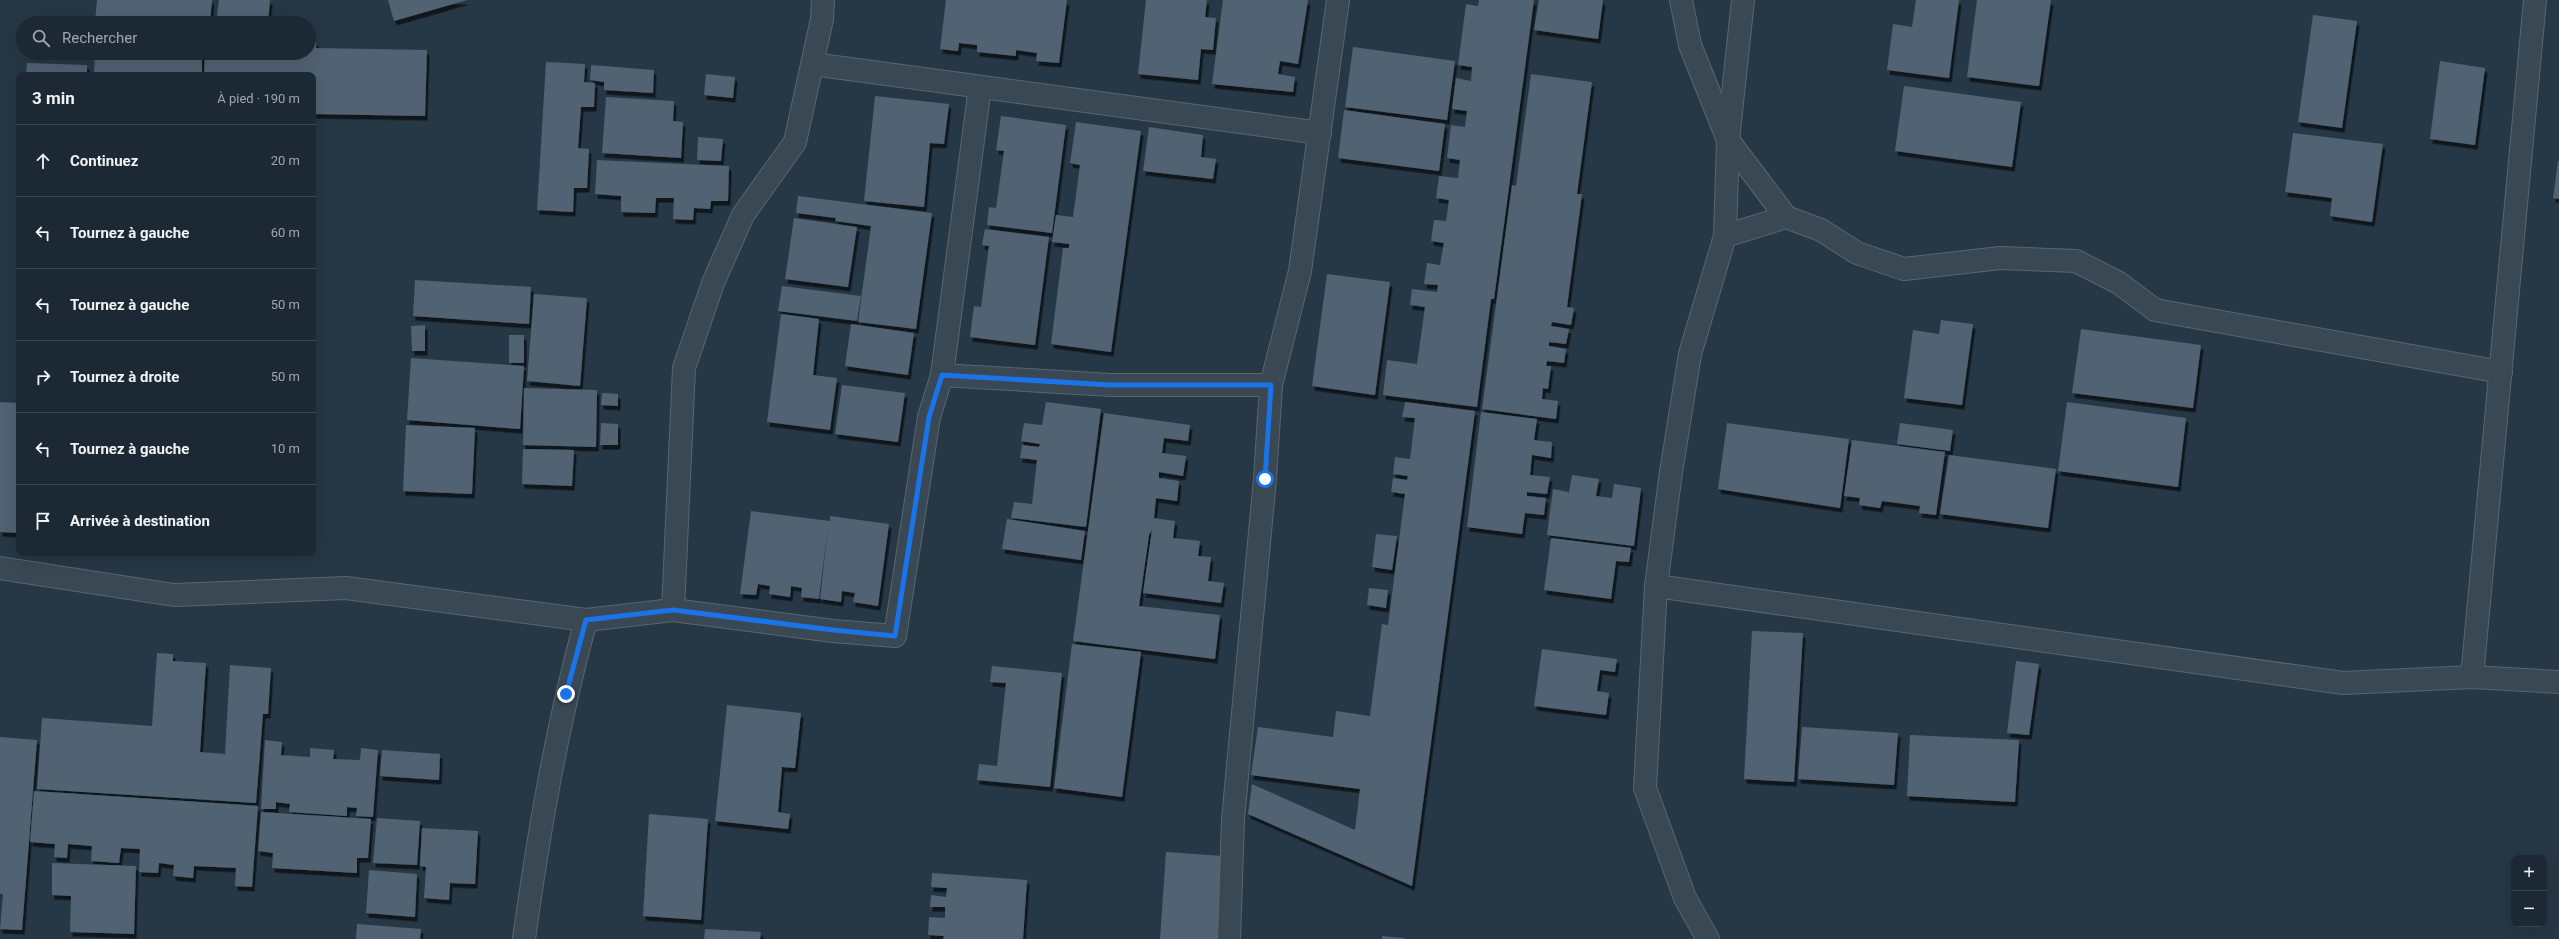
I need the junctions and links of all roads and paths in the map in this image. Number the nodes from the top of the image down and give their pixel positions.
1 (823, 0) edge
2 (1338, 0) edge
3 (1681, 0) edge
4 (1743, 0) edge
5 (2535, 0) edge
6 (813, 64) junction
7 (980, 87) junction
8 (1320, 133) junction
9 (1728, 140) junction
10 (1786, 217) junction
11 (1725, 236) junction
12 (2500, 372) junction
13 (942, 375) junction
14 (1271, 385) junction
15 (0, 568) edge
16 (1656, 586) junction
17 (673, 610) junction
18 (586, 620) junction
19 (2472, 677) junction
20 (2559, 682) edge
21 (524, 939) edge
22 (1229, 939) edge
23 (1708, 939) edge

1 - 6 street
2 - 8 street
3 - 9 street
4 - 9 street
5 - 12 street
6 - 7 street
6 - 17 street
7 - 8 street
7 - 13 street
8 - 14 street
9 - 10 street
9 - 11 street
10 - 11 street
10 - 12 street
11 - 16 street
12 - 19 street
13 - 14 street
13 - 17 street
14 - 22 street
15 - 18 street
16 - 19 street
16 - 23 street
17 - 18 street
18 - 21 street
19 - 20 street

